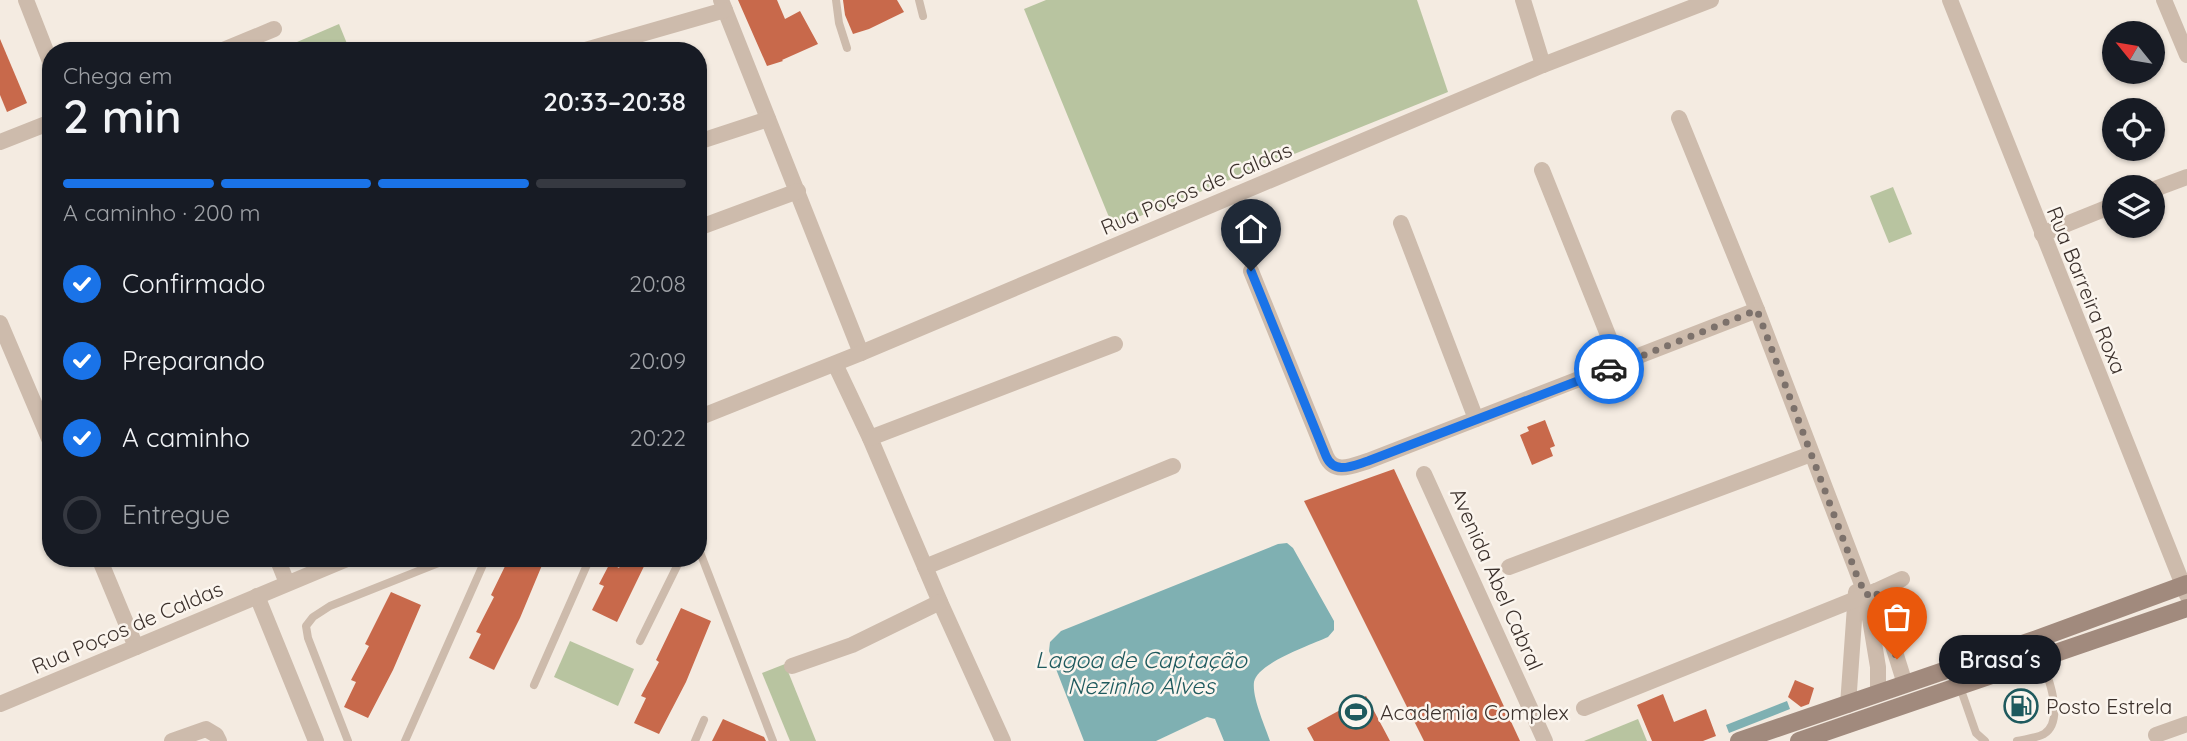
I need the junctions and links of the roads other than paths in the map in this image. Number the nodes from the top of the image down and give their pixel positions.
1 (45, 0) edge
2 (836, 0) edge
3 (919, 0) edge
4 (1523, 0) edge
5 (1711, 0) edge
6 (1950, 0) edge
7 (2164, 0) edge
8 (27, 3) edge
9 (723, 5) edge
10 (923, 16) dead end
11 (274, 29) dead end
12 (42, 42) edge
13 (243, 42) edge
14 (610, 42) edge
15 (847, 48) dead end
16 (2187, 55) edge
17 (1543, 65) junction
18 (1679, 118) dead end
19 (768, 119) junction
20 (42, 126) edge
21 (707, 139) edge
22 (0, 142) edge
23 (1542, 170) dead end
24 (2187, 177) edge
25 (2165, 185) edge
26 (798, 191) junction
27 (2102, 210) edge
28 (1401, 223) dead end
29 (707, 226) edge
30 (2042, 234) junction
31 (1251, 271) dead end
32 (1757, 310) junction
33 (0, 323) edge
34 (1115, 344) dead end
35 (861, 354) junction
36 (838, 362) junction
37 (1620, 365) junction
38 (707, 414) edge
39 (1476, 419) junction
40 (42, 422) edge
41 (874, 437) junction
42 (1811, 454) junction
43 (1173, 466) dead end
44 (1424, 474) dead end
45 (928, 565) junction
46 (103, 567) edge
47 (281, 567) edge
48 (327, 567) edge
49 (428, 567) edge
50 (482, 567) edge
51 (586, 567) edge
52 (677, 567) edge
53 (706, 567) edge
54 (1509, 568) dead end
55 (1902, 579) dead end
56 (287, 583) junction
57 (2186, 588) edge
58 (1866, 595) junction
59 (257, 596) junction
60 (940, 602) junction
61 (2187, 608) edge
62 (2035, 640) junction
63 (640, 641) dead end
64 (136, 647) junction
65 (2041, 658) junction
66 (792, 666) dead end
67 (1953, 667) junction
68 (1906, 684) junction
69 (534, 685) dead end
70 (1960, 686) junction
71 (1878, 694) junction
72 (0, 704) edge
73 (1848, 705) junction
74 (1584, 708) dead end
75 (704, 720) dead end
76 (2187, 724) edge
77 (2156, 736) dead end
78 (405, 740) edge
79 (172, 741) edge
80 (219, 741) edge
81 (316, 741) edge
82 (348, 741) edge
83 (695, 741) edge
84 (773, 741) edge
85 (1003, 741) edge
86 (1545, 741) edge
87 (1739, 741) edge
88 (1799, 741) edge
89 (1985, 741) edge
90 (2017, 741) edge

1 - 8 street
2 - 15 lane
3 - 10 lane
4 - 17 street
5 - 17 street, Rua Poços de Caldas
6 - 30 street, Rua Barreira Roxa
7 - 16 street
8 - 12 street
9 - 14 street
9 - 19 street
11 - 13 street
17 - 35 street, Rua Poços de Caldas
18 - 32 street
19 - 21 street
19 - 26 street
20 - 22 street
23 - 37 street
24 - 25 street
26 - 29 street
26 - 35 street
27 - 30 street
28 - 39 street
30 - 57 street, Rua Barreira Roxa
31 - 39 street
32 - 37 street
32 - 42 street
33 - 40 street
34 - 41 street
35 - 36 street, Rua Poços de Caldas
36 - 38 street, Rua Poços de Caldas
36 - 41 street
37 - 39 street
41 - 45 street
42 - 54 street
42 - 58 street
43 - 45 street
44 - 86 street, Avenida Abel Cabral
45 - 60 street
46 - 64 street
47 - 56 street
48 - 56 street, Rua Poços de Caldas
49 - 82 lane
50 - 78 lane
51 - 69 lane
52 - 63 lane
53 - 84 lane
55 - 58 street
56 - 59 street, Rua Poços de Caldas
57 - 62 main road
58 - 68 street
58 - 71 street
58 - 73 street
58 - 74 street
59 - 64 street, Rua Poços de Caldas
59 - 81 street
60 - 66 street
60 - 85 street
61 - 65 main road
62 - 65 lane
62 - 67 main road
64 - 72 street, Rua Poços de Caldas
65 - 70 main road
65 - 90 lane
67 - 68 main road
67 - 70 lane
68 - 71 main road
70 - 88 main road
70 - 89 lane
71 - 73 main road
73 - 87 main road
75 - 83 lane
76 - 77 street
79 - 80 street

